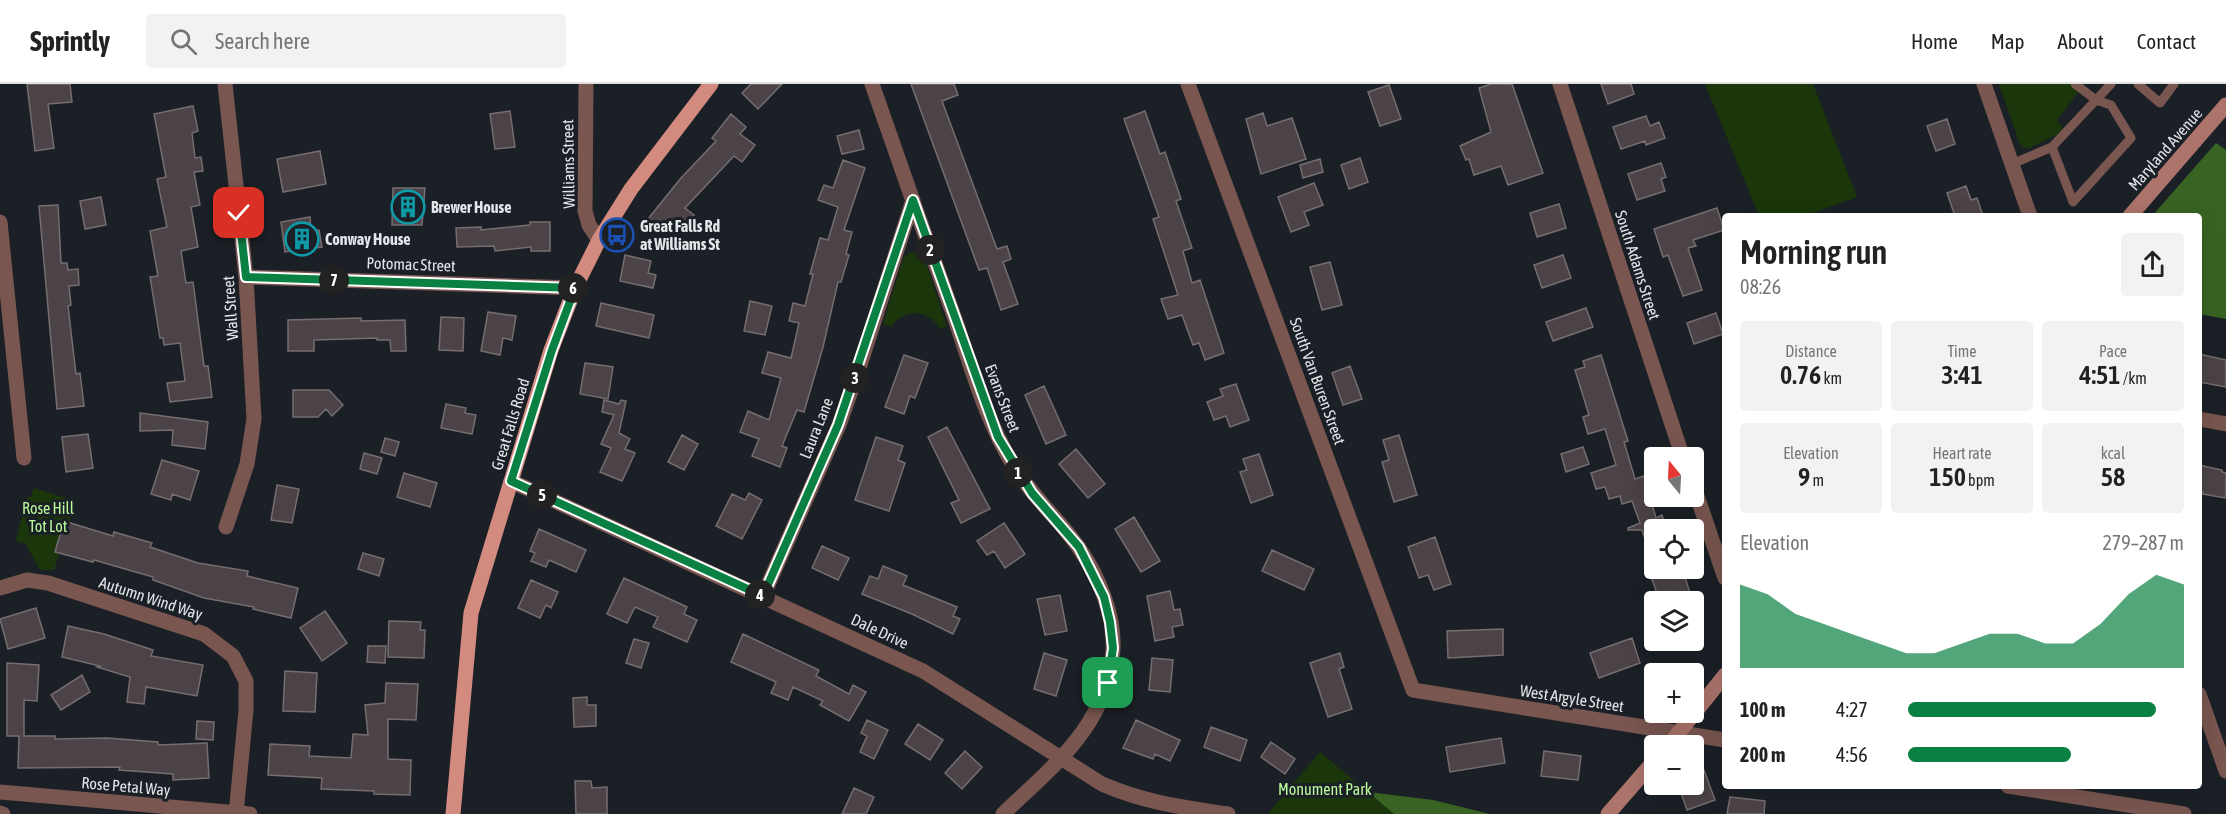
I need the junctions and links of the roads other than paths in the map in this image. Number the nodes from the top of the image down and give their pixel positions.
1 (225, 84) edge
2 (586, 84) edge
3 (711, 84) edge
4 (872, 84) edge
5 (1188, 84) edge
6 (1560, 84) edge
7 (1984, 84) edge
8 (2075, 84) edge
9 (2111, 84) edge
10 (2138, 84) edge
11 (2174, 84) edge
12 (2096, 100) junction
13 (2226, 105) edge
14 (2052, 147) junction
15 (2012, 164) junction
16 (913, 200) junction
17 (2029, 213) edge
18 (2133, 213) edge
19 (0, 222) edge
20 (600, 240) junction
21 (246, 277) junction
22 (575, 288) junction
23 (2202, 420) edge
24 (2226, 424) edge
25 (1679, 447) edge
26 (24, 458) dead end
27 (511, 481) junction
28 (1701, 507) edge
29 (226, 527) dead end
30 (1722, 569) edge
31 (0, 588) edge
32 (763, 596) junction
33 (1722, 679) edge
34 (1413, 690) joint
35 (2202, 703) edge
36 (1647, 735) edge
37 (1677, 735) edge
38 (1704, 740) edge
39 (1722, 740) edge
40 (1061, 758) junction
41 (2226, 771) edge
42 (1644, 773) edge
43 (2027, 789) edge
44 (0, 792) edge
45 (241, 814) edge
46 (453, 814) edge
47 (1003, 814) edge
48 (1228, 814) edge
49 (1608, 814) edge
50 (2184, 814) edge

1 - 21 street, Wall Street
2 - 20 street, Williams Street
3 - 20 main road, Great Falls Road
4 - 16 street, Evans Street
5 - 34 street, South Van Buren Street
6 - 25 street, South Adams Street
7 - 15 street
8 - 12 lane
9 - 12 lane
10 - 11 lane
12 - 14 lane
12 - 14 lane
13 - 18 main road, Maryland Avenue
14 - 15 lane
15 - 17 street
16 - 32 street, Laura Lane
16 - 40 street, Evans Street
19 - 26 street
20 - 22 main road, Great Falls Road
21 - 22 street, Potomac Street
21 - 29 street, Wall Street
22 - 27 main road, Great Falls Road
23 - 24 street
27 - 32 street, Dale Drive
27 - 46 main road, Great Falls Road
28 - 30 street
31 - 45 street, Autumn Wind Way
32 - 40 street, Dale Drive
33 - 37 main road
34 - 36 street, West Argyle Street
35 - 41 street
38 - 39 street, West Argyle Street
40 - 47 street, Evans Street
40 - 48 street, Dale Drive
42 - 49 main road
43 - 50 street
44 - 45 street, Rose Petal Way

